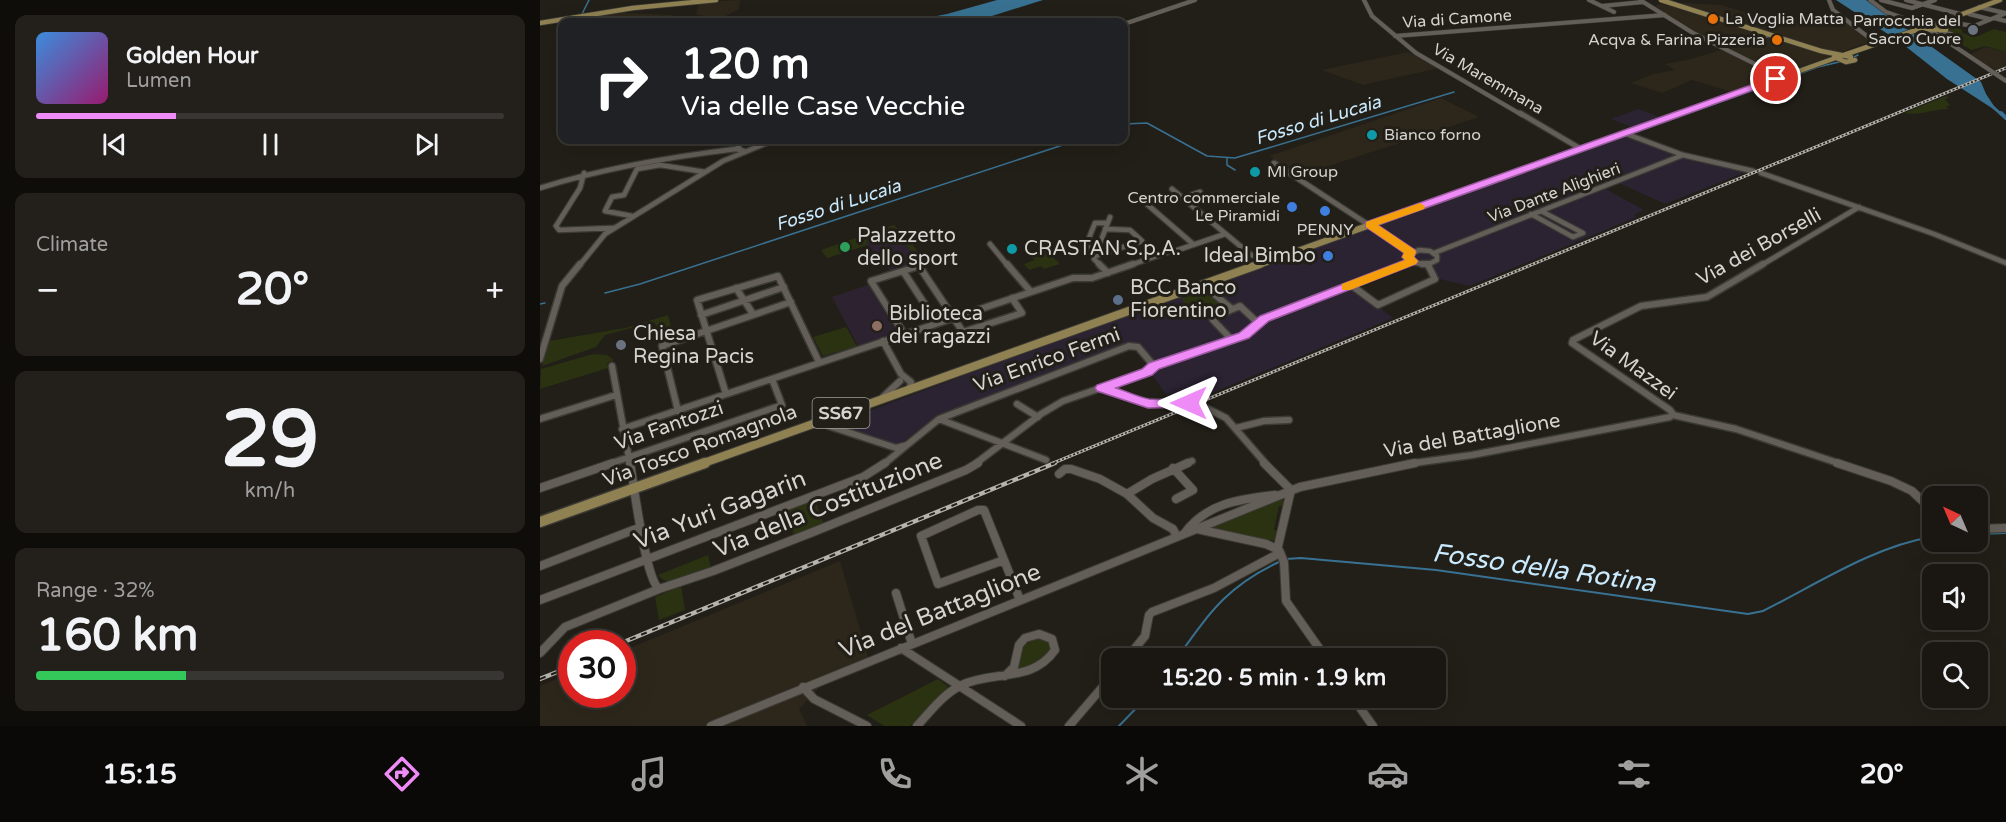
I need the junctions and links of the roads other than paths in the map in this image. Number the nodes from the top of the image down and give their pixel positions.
1 (716, 0) edge
2 (1195, 0) edge
3 (1364, 0) edge
4 (1589, 0) edge
5 (1661, 0) edge
6 (1828, 0) edge
7 (1870, 0) edge
8 (1881, 0) edge
9 (1906, 0) edge
10 (1935, 0) edge
11 (2000, 0) edge
12 (1642, 1) edge
13 (1922, 4) junction
14 (1602, 6) junction
15 (1979, 7) junction
16 (1614, 12) dead end
17 (1961, 13) junction
18 (1969, 14) dead end
19 (1665, 15) junction
20 (1978, 16) junction
21 (2005, 16) edge
22 (571, 18) edge
23 (1991, 19) junction
24 (558, 20) edge
25 (1943, 21) junction
26 (540, 23) edge
27 (1128, 23) edge
28 (1979, 23) junction
29 (1924, 28) junction
30 (1942, 32) junction
31 (1769, 35) junction
32 (1395, 36) junction
33 (1870, 37) junction
34 (1883, 40) junction
35 (1876, 43) junction
36 (1724, 47) junction
37 (1821, 51) junction
38 (1965, 51) dead end
39 (1851, 55) junction
40 (1837, 57) junction
41 (1817, 64) junction
42 (1781, 77) junction
43 (2006, 81) edge
44 (1624, 134) junction
45 (736, 144) edge
46 (761, 144) edge
47 (1581, 149) junction
48 (742, 150) junction
49 (1683, 155) junction
50 (1274, 163) dead end
51 (1753, 171) dead end
52 (705, 172) junction
53 (584, 173) junction
54 (1761, 173) dead end
55 (540, 188) edge
56 (1172, 189) dead end
57 (1200, 192) dead end
58 (1153, 195) dead end
59 (1182, 198) junction
60 (1859, 207) junction
61 (1540, 211) junction
62 (1531, 214) junction
63 (633, 216) junction
64 (1110, 217) dead end
65 (1370, 224) junction
66 (1106, 226) junction
67 (614, 228) junction
68 (1225, 234) junction
69 (990, 244) dead end
70 (1193, 244) junction
71 (1098, 248) junction
72 (1410, 252) junction
73 (1434, 253) junction
74 (1095, 256) junction
75 (1251, 257) junction
76 (1259, 261) junction
77 (1412, 261) junction
78 (2006, 263) edge
79 (1428, 265) junction
80 (1245, 269) junction
81 (903, 271) junction
82 (1108, 273) junction
83 (1202, 284) junction
84 (1352, 285) junction
85 (736, 288) junction
86 (785, 288) junction
87 (1031, 292) junction
88 (1012, 298) junction
89 (744, 301) junction
90 (791, 302) junction
91 (1232, 309) junction
92 (753, 314) junction
93 (701, 315) junction
94 (955, 317) junction
95 (937, 323) junction
96 (1258, 323) junction
97 (706, 330) junction
98 (904, 334) junction
99 (1232, 340) junction
100 (883, 341) junction
101 (1572, 343) joint
102 (540, 359) edge
103 (819, 362) junction
104 (612, 366) dead end
105 (1154, 366) junction
106 (900, 377) junction
107 (772, 379) junction
108 (909, 386) junction
109 (1102, 388) junction
110 (726, 394) junction
111 (616, 395) junction
112 (880, 399) junction
113 (1189, 403) dead end
114 (1017, 404) dead end
115 (1203, 406) dead end
116 (678, 411) junction
117 (1671, 416) junction
118 (1038, 417) junction
119 (540, 419) edge
120 (823, 419) junction
121 (939, 419) junction
122 (1289, 420) dead end
123 (1236, 428) junction
124 (622, 429) junction
125 (1003, 442) junction
126 (907, 445) junction
127 (628, 458) junction
128 (1046, 459) dead end
129 (1192, 461) dead end
130 (1173, 468) junction
131 (1059, 474) dead end
132 (540, 488) edge
133 (633, 488) junction
134 (1291, 490) junction
135 (1127, 494) junction
136 (1282, 494) junction
137 (1176, 499) dead end
138 (1922, 500) edge
139 (540, 522) edge
140 (641, 527) junction
141 (2006, 528) edge
142 (1197, 529) junction
143 (1988, 529) edge
144 (1181, 536) junction
145 (1282, 557) junction
146 (647, 559) junction
147 (1004, 560) junction
148 (540, 566) edge
149 (659, 589) junction
150 (896, 593) dead end
151 (540, 600) edge
152 (1020, 600) junction
153 (912, 644) junction
154 (901, 648) junction
155 (1135, 648) edge
156 (1319, 648) edge
157 (541, 651) edge
158 (1005, 676) junction
159 (959, 686) junction
160 (803, 687) junction
161 (1101, 689) edge
162 (1360, 708) edge
163 (711, 726) edge
164 (867, 726) edge
165 (917, 726) edge
166 (1021, 726) edge
167 (1069, 726) edge
168 (1373, 726) edge

1 - 22 main road
2 - 27 street
3 - 32 street, Via Maremmana
4 - 14 street
5 - 31 main road
6 - 33 street
7 - 29 street
8 - 13 street
9 - 13 street
10 - 13 street
11 - 15 main road
12 - 14 street
12 - 19 street
13 - 17 street
14 - 16 street
15 - 17 main road
15 - 21 street
17 - 25 main road
17 - 29 main road
18 - 20 street
19 - 32 street, Via di Camone
19 - 36 street
20 - 23 street
20 - 28 street
21 - 23 street
23 - 28 street
24 - 26 main road
25 - 28 street
25 - 30 main road
29 - 30 main road
29 - 34 main road
30 - 38 street
30 - 43 street, bridge
31 - 36 street
31 - 37 main road
32 - 47 street, Via Maremmana
33 - 34 street
33 - 35 street
34 - 35 main road
34 - 39 main road
35 - 39 main road
36 - 42 street
37 - 40 main road
37 - 40 main road
39 - 40 main road
39 - 40 main road
40 - 41 main road
40 - 41 main road
41 - 42 main road
42 - 44 main road
44 - 47 main road
44 - 49 street
45 - 48 street
46 - 48 street
47 - 65 main road, SS67
48 - 52 street
48 - 53 street
49 - 51 street
49 - 61 street, Via Dante Alighieri
50 - 65 street
52 - 63 street
52 - 63 street
53 - 55 street
53 - 67 street
54 - 60 street
56 - 59 street
57 - 59 street
58 - 70 street
59 - 68 street
60 - 78 street
60 - 101 street, Via dei Borselli
61 - 62 street, Via Dante Alighieri
61 - 62 street
62 - 73 street, Via Dante Alighieri
63 - 67 street
64 - 66 street
65 - 72 street
65 - 76 main road, SS67
66 - 71 street
66 - 71 street
66 - 74 street
67 - 102 street
68 - 70 street
68 - 75 street
69 - 87 street
70 - 82 street
71 - 74 street
72 - 73 street
72 - 77 street
73 - 79 street
74 - 82 street
75 - 76 street
75 - 80 street
76 - 80 main road, SS67
77 - 79 street
77 - 84 street
79 - 84 street
80 - 83 main road, SS67
81 - 94 street
81 - 95 street
81 - 98 street
82 - 87 street
83 - 91 street
83 - 108 main road, Via Tosco Romagnola / SS67
84 - 96 street
85 - 86 street
85 - 89 street
85 - 93 street
86 - 89 street
86 - 90 street
87 - 88 street
88 - 94 street
88 - 94 street
89 - 92 street
89 - 93 street
90 - 92 street
90 - 103 street
91 - 96 street
91 - 99 street
92 - 97 street
93 - 97 street
94 - 95 street
95 - 98 street
96 - 99 street
97 - 110 street
97 - 116 street
98 - 100 street
99 - 105 street
100 - 103 street
100 - 106 street
101 - 117 street, Via Mazzei
103 - 107 street
104 - 111 street
105 - 109 street, Via della Costituzione
105 - 121 street, Via Enrico Fermi
106 - 108 street
106 - 112 street
107 - 110 street
107 - 127 street, Via Fantozzi
108 - 112 main road, Via Tosco Romagnola / SS67
109 - 113 street
109 - 118 street, Via della Costituzione
110 - 116 street
111 - 119 street
111 - 124 street
112 - 120 main road, Via Tosco Romagnola / SS67
114 - 118 street
115 - 123 street
116 - 124 street
117 - 134 street, Via del Battaglione
117 - 138 street, Via del Battaglione
118 - 125 street, Via della Costituzione
120 - 126 street
120 - 133 main road, Via Tosco Romagnola / SS67
121 - 125 street
121 - 126 street, Via Enrico Fermi
122 - 123 street
123 - 134 street
124 - 127 street
125 - 128 street
125 - 149 street, Via della Costituzione
126 - 146 street, Via Yuri Gagarin
127 - 132 street, Via Fantozzi
127 - 133 street
129 - 130 street
130 - 135 street
130 - 137 street
131 - 135 street
133 - 139 main road, Via Tosco Romagnola / SS67
133 - 140 street
134 - 136 street, Via del Battaglione
134 - 145 street
135 - 144 street
136 - 142 street, Via del Battaglione
136 - 144 street, Via del Battaglione
140 - 146 street
140 - 148 street
141 - 143 street
142 - 144 street, Via del Battaglione
142 - 145 street
144 - 152 street, Via del Battaglione
145 - 155 street
145 - 156 street
146 - 149 street
146 - 151 street, Via Yuri Gagarin
147 - 147 street
147 - 152 street
149 - 157 street, Via della Costituzione
150 - 153 street
152 - 153 street, Via del Battaglione
153 - 154 street, Via del Battaglione
154 - 159 street
154 - 160 street, Via del Battaglione
158 - 158 street
158 - 159 street
159 - 165 street
159 - 166 street
160 - 163 street, Via del Battaglione
160 - 164 street
161 - 167 street
162 - 168 street

